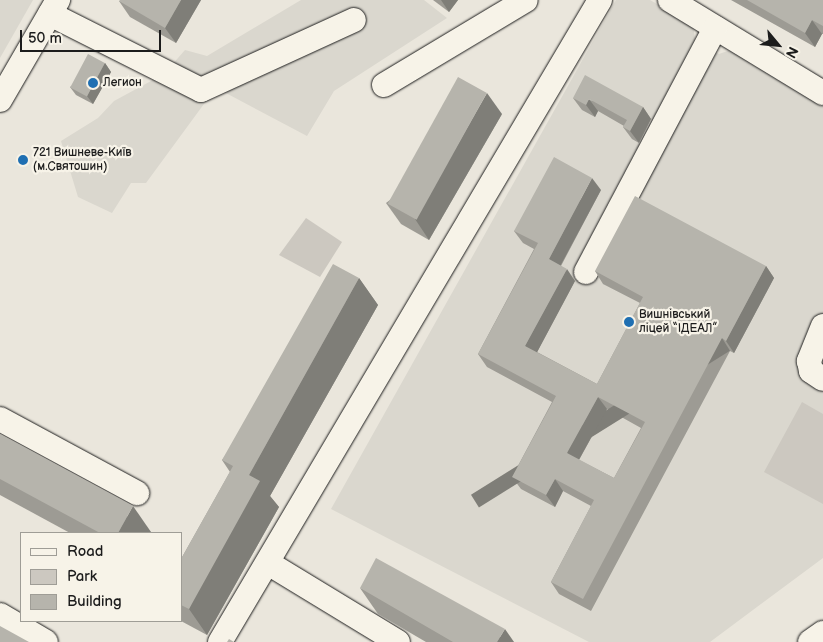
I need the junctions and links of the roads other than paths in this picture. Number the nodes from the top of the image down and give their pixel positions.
1 (526, 0) edge
2 (600, 0) edge
3 (670, 0) edge
4 (54, 7) edge
5 (354, 20) dead end
6 (714, 28) junction
7 (384, 85) dead end
8 (823, 92) edge
9 (0, 100) edge
10 (586, 272) dead end
11 (823, 326) edge
12 (823, 380) edge
13 (0, 419) edge
14 (137, 493) dead end
15 (268, 563) junction
16 (0, 615) edge
17 (823, 633) edge
18 (224, 641) edge
19 (46, 642) edge
20 (398, 642) edge
21 (810, 642) edge

1 - 7 street
2 - 15 street
3 - 6 street
4 - 5 street
4 - 9 street
6 - 8 street
6 - 10 street
11 - 12 street
13 - 14 street
15 - 18 street
15 - 20 street
16 - 19 street
17 - 21 street

